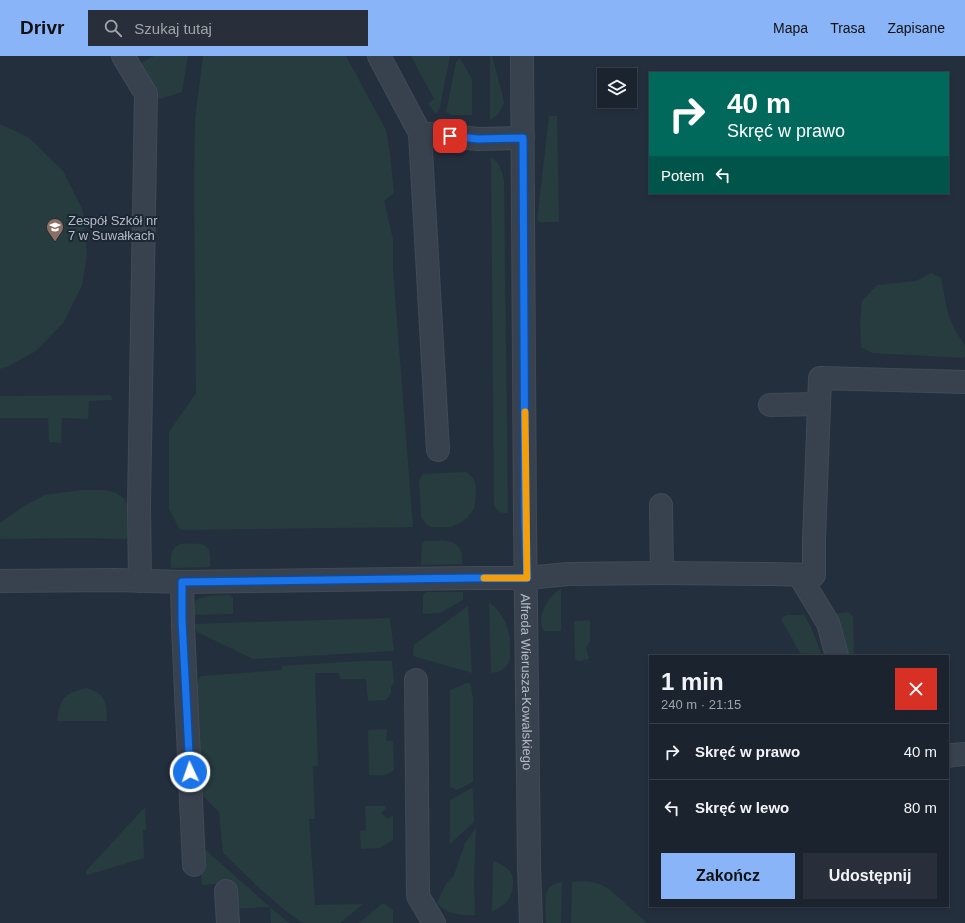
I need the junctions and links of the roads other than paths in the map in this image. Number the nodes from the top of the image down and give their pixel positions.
1 (123, 56) edge
2 (379, 56) edge
3 (522, 56) edge
4 (420, 133) junction
5 (523, 138) junction
6 (965, 382) edge
7 (770, 404) dead end
8 (819, 404) junction
9 (438, 450) dead end
10 (661, 505) dead end
11 (662, 573) junction
12 (799, 575) junction
13 (527, 578) junction
14 (0, 581) edge
15 (140, 582) junction
16 (182, 582) junction
17 (838, 655) edge
18 (416, 680) dead end
19 (965, 754) edge
20 (949, 756) edge
21 (194, 865) dead end
22 (226, 891) dead end
23 (228, 923) edge
24 (434, 923) edge
25 (531, 923) edge

1 - 15 street
2 - 4 street
3 - 5 street, Alfreda Wierusza-Kowalskiego
4 - 5 street
4 - 9 street
5 - 13 street, Alfreda Wierusza-Kowalskiego
6 - 8 street
7 - 8 street
8 - 12 street
10 - 11 street
11 - 12 street
11 - 13 street
12 - 17 street
13 - 16 street
13 - 25 street, Alfreda Wierusza-Kowalskiego
14 - 15 street
15 - 16 street
16 - 21 street
18 - 24 street
19 - 20 street
22 - 23 street

